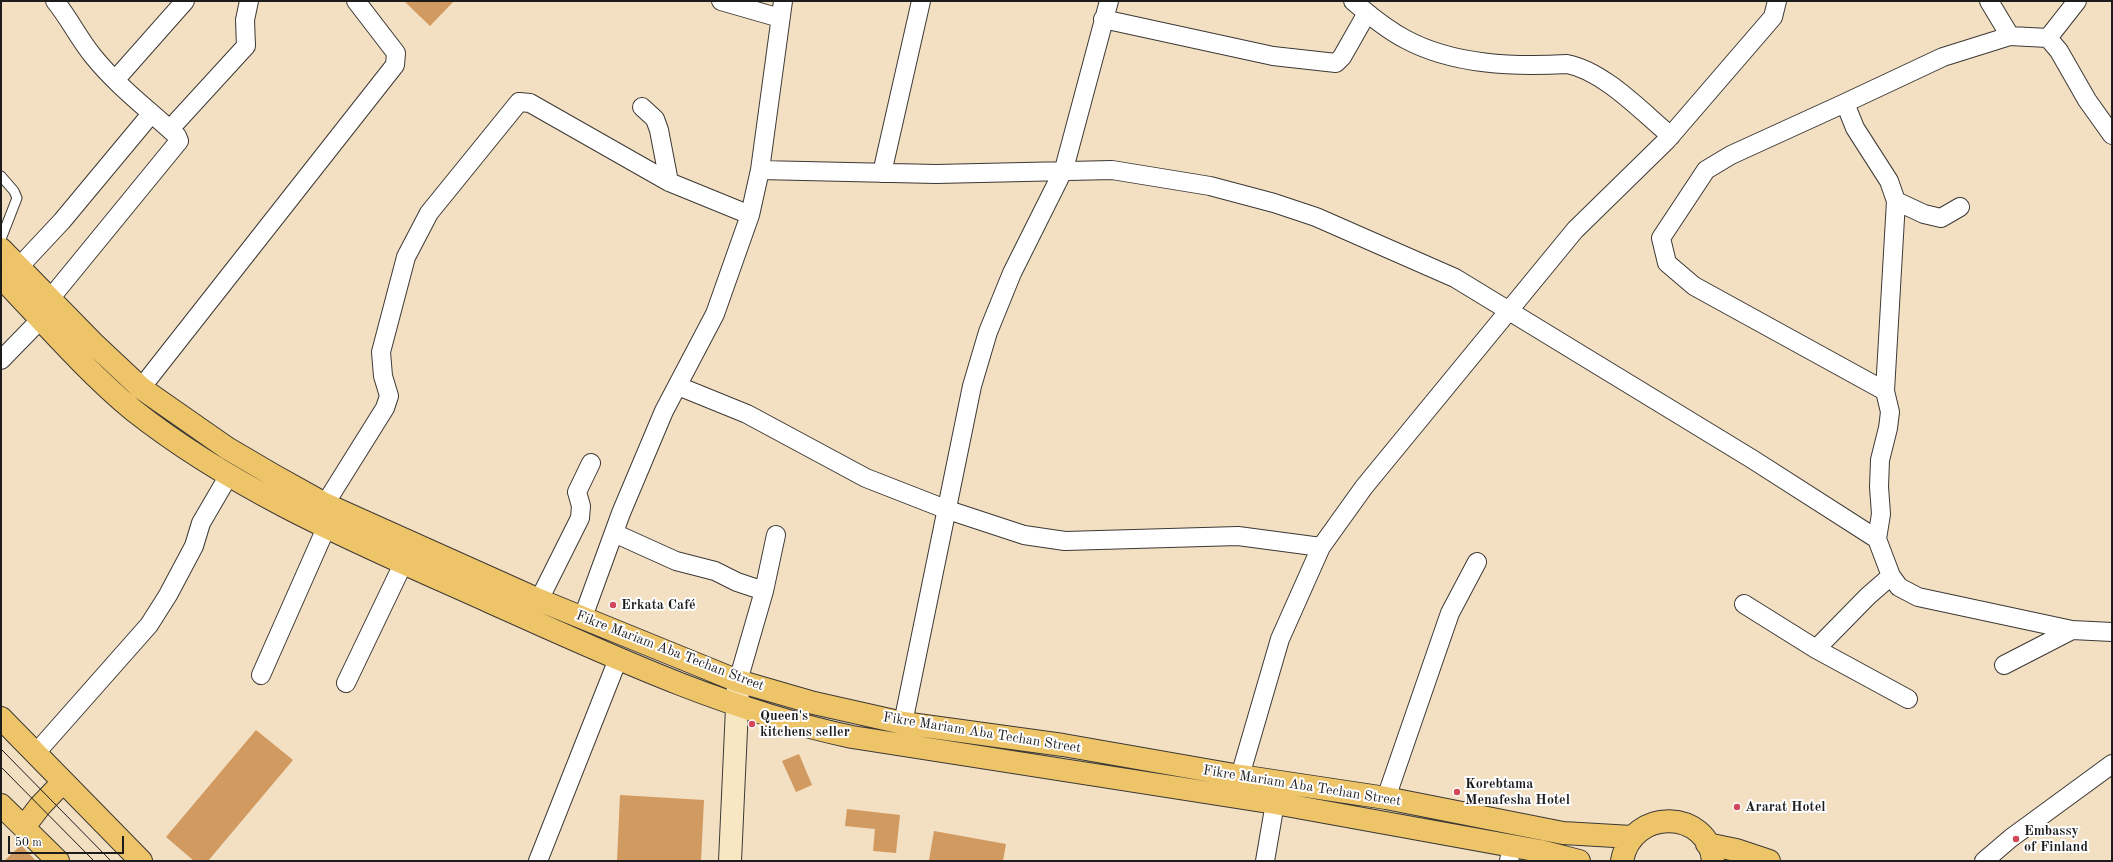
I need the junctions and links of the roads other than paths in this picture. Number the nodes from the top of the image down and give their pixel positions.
1 (55, 1) edge
2 (186, 1) edge
3 (234, 1) edge
4 (250, 1) edge
5 (356, 1) edge
6 (721, 1) edge
7 (921, 1) edge
8 (1109, 1) edge
9 (1354, 1) edge
10 (1776, 1) edge
11 (1989, 1) edge
12 (2077, 1) edge
13 (782, 10) edge
14 (1367, 13) junction
15 (1103, 19) junction
16 (245, 20) junction
17 (2010, 36) junction
18 (2048, 38) junction
19 (116, 80) junction
20 (1845, 103) junction
21 (642, 107) dead end
22 (151, 114) junction
23 (170, 129) junction
24 (2112, 135) edge
25 (1671, 136) junction
26 (1064, 169) junction
27 (760, 170) junction
28 (882, 173) junction
29 (1, 176) edge
30 (669, 182) junction
31 (1896, 201) junction
32 (1960, 207) dead end
33 (750, 215) junction
34 (1, 239) edge
35 (1, 249) edge
36 (10, 273) edge
37 (45, 310) junction
38 (1509, 312) junction
39 (1, 360) edge
40 (678, 386) junction
41 (141, 388) junction
42 (1885, 391) junction
43 (591, 463) dead end
44 (229, 475) junction
45 (325, 504) junction
46 (948, 510) junction
47 (326, 528) junction
48 (614, 533) junction
49 (776, 535) dead end
50 (397, 537) junction
51 (1877, 539) junction
52 (1321, 547) junction
53 (396, 561) junction
54 (1477, 562) dead end
55 (1891, 576) junction
56 (764, 591) junction
57 (539, 600) junction
58 (1744, 604) dead end
59 (583, 617) junction
60 (2072, 630) junction
61 (2112, 632) edge
62 (1816, 649) junction
63 (618, 659) junction
64 (2004, 665) dead end
65 (261, 675) dead end
66 (738, 681) junction
67 (346, 683) dead end
68 (1908, 699) dead end
69 (735, 705) junction
70 (1, 718) edge
71 (903, 723) junction
72 (35, 754) junction
73 (2112, 764) edge
74 (1240, 776) junction
75 (63, 782) junction
76 (1386, 798) junction
77 (1275, 803) junction
78 (1, 805) edge
79 (24, 827) junction
80 (1632, 837) junction
81 (1710, 852) edge
82 (1511, 854) edge
83 (58, 861) edge
84 (141, 861) edge
85 (538, 861) edge
86 (730, 861) edge
87 (1265, 861) edge
88 (1579, 861) edge
89 (1622, 861) edge
90 (1769, 861) edge
91 (1984, 861) edge

1 - 19 street
2 - 19 street
3 - 16 street
4 - 16 street
5 - 41 street
6 - 13 street
7 - 28 street
8 - 15 street
9 - 14 street
10 - 25 street
11 - 17 street
12 - 18 street
13 - 27 street
14 - 15 street
14 - 25 street
15 - 26 street
16 - 23 street
17 - 18 street
17 - 20 street
18 - 24 street
19 - 22 street
20 - 31 street
20 - 42 street
21 - 30 street
22 - 23 street
22 - 36 street
23 - 37 street
25 - 38 street
26 - 28 street
26 - 38 street
26 - 46 street
27 - 28 street
27 - 33 street
29 - 34 lane
30 - 33 street
30 - 45 street
31 - 32 street
31 - 42 street
33 - 40 street
35 - 36 main road, Fikre Mariam Aba Techan Street
36 - 37 main road, Fikre Mariam Aba Techan Street
37 - 39 street
37 - 41 main road, Fikre Mariam Aba Techan Street
37 - 44 main road, Fikre Mariam Aba Techan Street
38 - 51 street
38 - 52 street
40 - 46 street
40 - 48 street
41 - 45 main road, Fikre Mariam Aba Techan Street
42 - 51 street
43 - 57 street
44 - 47 main road, Fikre Mariam Aba Techan Street
44 - 72 street
45 - 50 main road, Fikre Mariam Aba Techan Street
46 - 52 street
46 - 71 street
47 - 53 main road, Fikre Mariam Aba Techan Street
47 - 65 street
48 - 56 street
48 - 59 street
49 - 56 street
50 - 53 main road
50 - 57 main road, Fikre Mariam Aba Techan Street
51 - 55 street
52 - 74 street
53 - 63 main road, Fikre Mariam Aba Techan Street
53 - 67 street
54 - 76 street
55 - 60 street
55 - 62 street
56 - 66 street
57 - 59 main road, Fikre Mariam Aba Techan Street
58 - 62 street
59 - 66 main road, Fikre Mariam Aba Techan Street
60 - 61 street
60 - 64 street
62 - 68 street
63 - 69 main road, Fikre Mariam Aba Techan Street
63 - 85 street
66 - 69 street
66 - 71 main road, Fikre Mariam Aba Techan Street
69 - 77 main road, Fikre Mariam Aba Techan Street
69 - 86 street
70 - 72 main road
71 - 74 main road, Fikre Mariam Aba Techan Street
72 - 75 main road
73 - 91 street
74 - 76 main road, Fikre Mariam Aba Techan Street
75 - 79 main road
75 - 84 main road
76 - 80 main road, Fikre Mariam Aba Techan Street
77 - 82 main road, Fikre Mariam Aba Techan Street
77 - 87 street
78 - 79 main road
79 - 83 main road
80 - 81 main road
80 - 89 main road
81 - 90 main road
82 - 88 main road, Fikre Mariam Aba Techan Street

